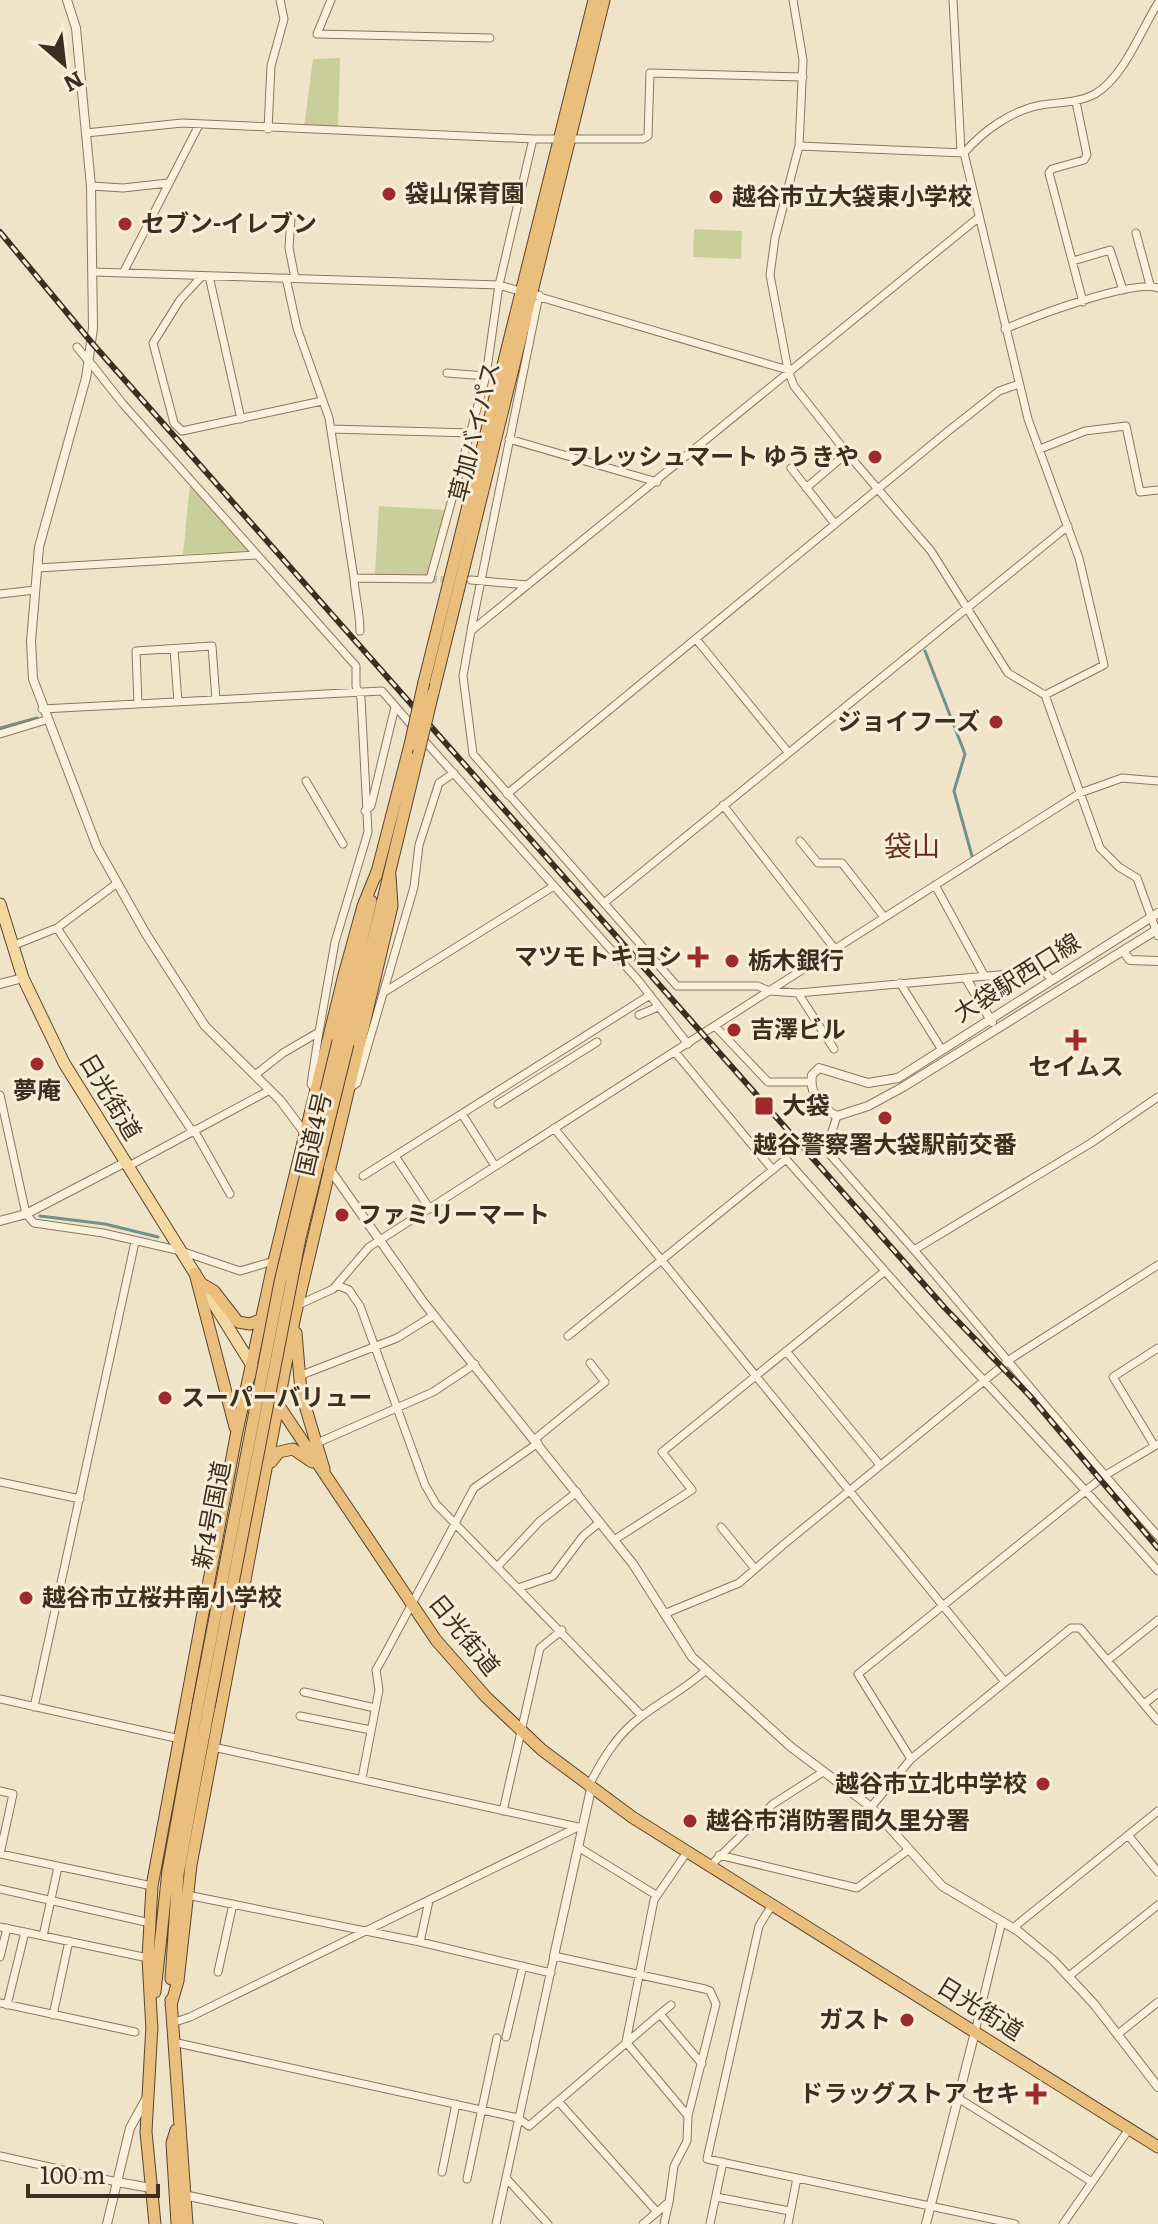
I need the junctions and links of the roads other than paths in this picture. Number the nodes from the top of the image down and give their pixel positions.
1 (67, 0) edge
2 (280, 0) edge
3 (331, 0) edge
4 (594, 0) edge
5 (604, 0) edge
6 (793, 0) edge
7 (953, 0) edge
8 (1158, 3) edge
9 (490, 38) dead end
10 (803, 77) junction
11 (1076, 102) junction
12 (199, 125) junction
13 (268, 129) junction
14 (86, 133) junction
15 (533, 139) junction
16 (564, 139) junction
17 (799, 146) junction
18 (962, 152) junction
19 (168, 183) junction
20 (91, 186) junction
21 (291, 217) dead end
22 (978, 218) junction
23 (1136, 233) dead end
24 (1073, 261) junction
25 (94, 272) junction
26 (123, 273) junction
27 (206, 276) junction
28 (290, 278) junction
29 (499, 285) junction
30 (1154, 286) edge
31 (1123, 290) junction
32 (530, 292) junction
33 (1083, 302) junction
34 (1005, 329) junction
35 (77, 347) dead end
36 (89, 362) junction
37 (789, 372) junction
38 (447, 373) dead end
39 (486, 376) junction
40 (1019, 384) junction
41 (322, 401) junction
42 (241, 419) junction
43 (331, 429) junction
44 (471, 433) junction
45 (509, 439) junction
46 (1040, 449) junction
47 (847, 453) junction
48 (791, 468) dead end
49 (657, 482) junction
50 (806, 488) junction
51 (877, 490) junction
52 (1158, 490) edge
53 (835, 524) junction
54 (1068, 526) junction
55 (257, 555) junction
56 (37, 568) junction
57 (354, 578) junction
58 (471, 580) dead end
59 (482, 582) junction
60 (528, 585) junction
61 (35, 590) junction
62 (0, 594) edge
63 (968, 607) junction
64 (360, 631) dead end
65 (471, 631) junction
66 (696, 639) junction
67 (174, 649) junction
68 (359, 692) junction
69 (1045, 695) junction
70 (216, 700) junction
71 (178, 702) junction
72 (138, 704) junction
73 (395, 707) junction
74 (42, 709) junction
75 (46, 720) junction
76 (0, 734) edge
77 (414, 750) junction
78 (788, 752) junction
79 (454, 773) junction
80 (306, 781) dead end
81 (1158, 781) edge
82 (1080, 793) junction
83 (507, 794) junction
84 (723, 805) junction
85 (365, 811) junction
86 (800, 841) dead end
87 (343, 844) dead end
88 (378, 869) junction
89 (390, 875) junction
90 (116, 884) junction
91 (935, 885) junction
92 (554, 886) junction
93 (604, 903) junction
94 (0, 904) edge
95 (1154, 915) edge
96 (884, 917) junction
97 (57, 928) junction
98 (1157, 931) edge
99 (12, 946) junction
100 (834, 948) junction
101 (1123, 951) junction
102 (1158, 961) edge
103 (984, 975) junction
104 (23, 978) junction
105 (1051, 979) junction
106 (967, 980) junction
107 (900, 983) junction
108 (0, 984) edge
109 (769, 991) junction
110 (385, 992) junction
111 (798, 993) junction
112 (650, 995) junction
113 (658, 1007) junction
114 (639, 1015) dead end
115 (990, 1018) junction
116 (715, 1026) junction
117 (997, 1029) junction
118 (319, 1032) junction
119 (343, 1042) junction
120 (597, 1042) dead end
121 (688, 1044) junction
122 (834, 1049) dead end
123 (942, 1050) junction
124 (675, 1052) junction
125 (550, 1059) junction
126 (556, 1067) junction
127 (255, 1075) junction
128 (811, 1082) junction
129 (868, 1083) junction
130 (315, 1089) junction
131 (270, 1090) junction
132 (347, 1090) junction
133 (0, 1095) edge
134 (1158, 1097) edge
135 (875, 1102) junction
136 (498, 1104) dead end
137 (462, 1114) junction
138 (837, 1116) junction
139 (554, 1128) junction
140 (193, 1130) junction
141 (304, 1130) junction
142 (0, 1131) edge
143 (10, 1134) junction
144 (395, 1156) junction
145 (126, 1165) junction
146 (495, 1166) junction
147 (329, 1169) junction
148 (773, 1170) junction
149 (363, 1176) dead end
150 (230, 1194) dead end
151 (430, 1209) junction
152 (26, 1214) junction
153 (0, 1221) edge
154 (379, 1241) junction
155 (135, 1242) junction
156 (914, 1250) junction
157 (181, 1251) junction
158 (659, 1259) junction
159 (274, 1261) junction
160 (1158, 1265) edge
161 (885, 1271) junction
162 (195, 1273) junction
163 (202, 1284) junction
164 (337, 1285) junction
165 (296, 1310) junction
166 (434, 1315) junction
167 (262, 1319) junction
168 (571, 1334) dead end
169 (374, 1346) junction
170 (1158, 1348) edge
171 (786, 1351) junction
172 (1011, 1361) junction
173 (590, 1363) dead end
174 (475, 1364) junction
175 (253, 1367) junction
176 (755, 1375) junction
177 (299, 1376) junction
178 (983, 1383) junction
179 (278, 1405) junction
180 (396, 1408) junction
181 (236, 1436) junction
182 (536, 1441) junction
183 (317, 1443) junction
184 (1156, 1444) edge
185 (880, 1465) junction
186 (268, 1468) junction
187 (325, 1473) junction
188 (1104, 1476) junction
189 (0, 1482) edge
190 (1086, 1490) junction
191 (851, 1491) junction
192 (577, 1492) junction
193 (80, 1499) junction
194 (600, 1522) junction
195 (456, 1523) junction
196 (220, 1526) junction
197 (721, 1527) dead end
198 (255, 1533) junction
199 (1158, 1536) edge
200 (614, 1540) junction
201 (498, 1566) junction
202 (755, 1569) junction
203 (1158, 1571) edge
204 (521, 1587) junction
205 (944, 1605) junction
206 (411, 1606) junction
207 (664, 1614) junction
208 (1158, 1620) edge
209 (562, 1630) junction
210 (199, 1638) junction
211 (232, 1645) junction
212 (1108, 1660) junction
213 (705, 1671) junction
214 (1005, 1682) junction
215 (304, 1692) dead end
216 (1158, 1693) edge
217 (0, 1699) edge
218 (1144, 1704) junction
219 (203, 1706) junction
220 (34, 1707) junction
221 (375, 1708) junction
222 (300, 1716) dead end
223 (642, 1716) junction
224 (1158, 1721) edge
225 (371, 1730) junction
226 (521, 1732) junction
227 (180, 1739) junction
228 (213, 1747) junction
229 (911, 1759) junction
230 (823, 1772) junction
231 (362, 1778) junction
232 (590, 1788) junction
233 (0, 1791) edge
234 (871, 1807) junction
235 (503, 1811) junction
236 (1158, 1811) edge
237 (4, 1821) edge
238 (580, 1828) junction
239 (1128, 1835) junction
240 (578, 1847) junction
241 (907, 1851) junction
242 (687, 1852) junction
243 (719, 1855) junction
244 (710, 1866) junction
245 (58, 1867) junction
246 (1158, 1872) edge
247 (152, 1886) junction
248 (0, 1889) edge
249 (187, 1895) junction
250 (656, 1895) junction
251 (51, 1901) junction
252 (429, 1901) junction
253 (233, 1904) junction
254 (772, 1905) junction
255 (1158, 1905) edge
256 (1002, 1921) junction
257 (150, 1923) junction
258 (3, 1927) edge
259 (1013, 1928) junction
260 (365, 1931) junction
261 (25, 1932) junction
262 (43, 1936) junction
263 (69, 1941) junction
264 (420, 1942) junction
265 (554, 1956) junction
266 (0, 1957) edge
267 (148, 1958) junction
268 (523, 1966) junction
269 (218, 1972) dead end
270 (551, 1973) junction
271 (638, 1974) junction
272 (1069, 1976) junction
273 (1158, 2002) edge
274 (4, 2004) edge
275 (171, 2005) junction
276 (671, 2005) dead end
277 (660, 2014) junction
278 (53, 2015) junction
279 (172, 2023) junction
280 (152, 2031) junction
281 (135, 2032) dead end
282 (975, 2032) junction
283 (1118, 2034) junction
284 (173, 2042) junction
285 (626, 2042) junction
286 (702, 2064) junction
287 (1158, 2087) edge
288 (958, 2098) junction
289 (146, 2099) junction
290 (558, 2101) junction
291 (456, 2104) junction
292 (481, 2110) junction
293 (688, 2116) junction
294 (518, 2118) junction
295 (178, 2121) junction
296 (1129, 2129) junction
297 (1158, 2147) edge
298 (0, 2156) edge
299 (723, 2162) junction
300 (442, 2172) dead end
301 (797, 2178) junction
302 (467, 2179) dead end
303 (507, 2179) junction
304 (117, 2182) junction
305 (1092, 2182) junction
306 (151, 2188) junction
307 (184, 2195) junction
308 (716, 2197) junction
309 (669, 2202) junction
310 (930, 2207) junction
311 (790, 2211) junction
312 (657, 2212) junction
313 (107, 2224) edge
314 (155, 2224) edge
315 (177, 2224) edge
316 (187, 2224) edge
317 (319, 2224) edge
318 (496, 2224) edge
319 (548, 2224) edge
320 (643, 2224) edge
321 (664, 2224) edge
322 (710, 2224) edge
323 (788, 2224) edge
324 (926, 2224) edge
325 (1015, 2224) edge
326 (1063, 2224) edge

1 - 14 street
2 - 13 street
3 - 9 street
4 - 16 highway, 草加バイパス
5 - 16 highway, 草加バイパス
6 - 10 street
7 - 18 street
8 - 11 street
10 - 16 street
10 - 17 street
11 - 18 street
11 - 24 street
12 - 13 street
12 - 14 street
12 - 19 street
13 - 15 street
14 - 20 street
15 - 16 street
15 - 29 street
16 - 32 highway, 草加バイパス
17 - 18 street
17 - 37 street
18 - 22 street
19 - 20 street
19 - 26 street
20 - 25 street
21 - 28 street
22 - 34 street
22 - 37 street
23 - 30 street
24 - 31 street
24 - 33 street
25 - 26 street
25 - 36 street
26 - 27 street
27 - 28 street
27 - 42 street
27 - 42 street
28 - 29 street
28 - 41 street
29 - 32 street
29 - 39 street
30 - 31 street
31 - 33 street
32 - 37 street
32 - 45 street
32 - 77 highway, 草加バイパス, bridge
32 - 77 highway, 草加バイパス, bridge
33 - 34 street
34 - 40 street
35 - 36 street
36 - 55 street
36 - 56 street
37 - 47 street
37 - 49 street
38 - 39 street
39 - 44 street
40 - 46 street
40 - 51 street
41 - 42 street
41 - 43 street
43 - 44 street
43 - 57 street
44 - 57 street
45 - 49 street
45 - 59 street
46 - 52 street
46 - 54 street
47 - 50 street
47 - 51 street
48 - 50 street
49 - 60 street
50 - 53 street
51 - 53 street
51 - 63 street
53 - 66 street
54 - 63 street
54 - 69 street
55 - 56 street
55 - 68 street
56 - 61 street
57 - 64 street
58 - 59 street
59 - 60 street
59 - 65 street
60 - 65 street
61 - 62 street
61 - 74 street
63 - 69 street
63 - 78 street
65 - 83 street
66 - 78 street
66 - 83 street
67 - 70 street
67 - 71 street
67 - 72 street
68 - 70 street
68 - 73 street
68 - 85 street
69 - 82 street
70 - 71 street
71 - 72 street
72 - 74 street
73 - 79 street
73 - 85 street
74 - 75 street
75 - 76 street
75 - 90 street
77 - 88 highway, 草加バイパス
77 - 89 highway, 草加バイパス
78 - 84 street
79 - 92 street
79 - 110 street
80 - 87 street
81 - 82 street
82 - 91 street
82 - 95 street
83 - 93 street
84 - 93 street
84 - 100 street
85 - 118 street
86 - 96 street
88 - 119 highway, 新4号国道
88 - 130 highway, 国道4号
89 - 119 highway, 新4号国道
89 - 132 highway, 国道4号
90 - 97 street
90 - 127 street
91 - 96 street
91 - 103 street
92 - 110 street
92 - 112 street
93 - 109 street
94 - 99 main road, 日光街道
95 - 98 street
95 - 105 street, 大袋駅西口線
96 - 100 street
97 - 99 street
97 - 140 street
98 - 101 street, 大袋駅西口線
99 - 104 main road, 日光街道
100 - 109 street
101 - 102 street
101 - 117 street, 大袋駅西口線
103 - 105 street
103 - 106 street
104 - 108 street
104 - 145 main road, 日光街道
105 - 115 street, 大袋駅西口線
106 - 107 street
106 - 115 street
107 - 111 street
107 - 123 street
109 - 111 street
109 - 116 street
110 - 132 street
111 - 122 street
112 - 113 street
112 - 125 street
113 - 114 street
113 - 121 street
115 - 117 street
115 - 123 street, 大袋駅西口線
116 - 121 street
116 - 128 street
117 - 135 street, 大袋駅西口線
118 - 127 street
118 - 130 street
119 - 219 highway, 新4号国道, bridge
120 - 126 street
121 - 124 street
123 - 129 street, 大袋駅西口線
124 - 139 street
124 - 148 street
125 - 126 street
125 - 137 street
126 - 136 street
127 - 131 street
128 - 129 street
128 - 138 street
129 - 135 street
130 - 141 highway, 国道4号
131 - 140 street
131 - 141 street
132 - 147 highway, 国道4号
133 - 143 street
134 - 156 street
135 - 138 street, 大袋駅西口線
137 - 144 street
137 - 146 street
138 - 156 street
139 - 146 street
139 - 158 street
140 - 145 street
140 - 150 street
141 - 147 street
141 - 159 highway, 国道4号
142 - 143 street
143 - 152 street
144 - 149 street
144 - 151 street
145 - 152 street
145 - 157 main road, 日光街道
146 - 151 street
147 - 154 street
147 - 165 highway, 国道4号
148 - 158 street
148 - 161 street
151 - 154 street
152 - 153 street
152 - 155 street
154 - 164 street
154 - 166 street
155 - 157 street
155 - 193 street
156 - 172 street
157 - 159 street
157 - 162 main road, 日光街道
158 - 168 street
158 - 176 street
159 - 167 highway, 国道4号
160 - 172 street
161 - 171 street
161 - 178 street
162 - 163 main road, 日光街道
162 - 181 highway
163 - 167 highway
163 - 175 main road, 日光街道
164 - 165 street
164 - 169 street
165 - 177 highway
165 - 179 highway, 国道4号
166 - 169 street
166 - 174 street
167 - 175 highway, 国道4号
169 - 177 street
169 - 180 street
170 - 184 street
171 - 176 street
171 - 185 street
172 - 178 street
172 - 188 street
173 - 182 street
174 - 180 street
174 - 182 street
175 - 179 highway, 日光街道
175 - 181 highway, 国道4号
176 - 191 street
176 - 200 street
177 - 183 highway
178 - 185 street
178 - 190 street
179 - 186 highway, 国道4号
179 - 187 highway, 日光街道
180 - 183 street
180 - 195 street
181 - 196 highway, 国道4号
182 - 192 street
182 - 195 street
183 - 187 highway
184 - 188 street
185 - 191 street
186 - 187 highway
186 - 198 highway, 国道4号
187 - 206 highway, 日光街道
188 - 190 street
188 - 199 street
189 - 193 street
190 - 203 street
190 - 205 street
191 - 202 street
191 - 205 street
192 - 194 street
192 - 201 street
193 - 220 street
194 - 200 street
194 - 204 street
195 - 201 street
195 - 206 street
196 - 198 street
196 - 210 highway, 国道4号
197 - 202 street
198 - 211 highway, 国道4号
200 - 207 street
201 - 204 street
202 - 207 street
204 - 209 street
205 - 214 street
205 - 229 street
206 - 221 street
206 - 226 highway, 日光街道
207 - 213 street
208 - 212 street
209 - 223 street
209 - 226 street
210 - 211 street
210 - 227 highway, 国道4号
211 - 228 highway, 国道4号
212 - 214 street
212 - 218 street
213 - 223 street
213 - 230 street
214 - 229 street
215 - 221 street
216 - 218 street
217 - 220 street
218 - 224 street
219 - 275 highway, 新4号国道
219 - 280 highway, 新4号国道
220 - 227 street
221 - 225 street
222 - 225 street
223 - 232 street
225 - 231 street
226 - 232 highway, 日光街道
226 - 235 street
227 - 247 highway, 国道4号
228 - 231 street
228 - 249 highway, 国道4号
229 - 234 street
230 - 234 street
230 - 243 street
231 - 235 street
232 - 238 street
232 - 242 highway, 日光街道
233 - 237 street
234 - 241 street
235 - 238 street
236 - 239 street
237 - 245 street
238 - 240 street
238 - 252 street
239 - 246 street
239 - 259 street
240 - 250 street
240 - 265 street
241 - 243 street
241 - 256 street
242 - 244 highway, 日光街道
242 - 250 street
243 - 244 street
244 - 254 highway, 日光街道
245 - 247 street
245 - 251 street
247 - 257 highway, 国道4号
248 - 251 street
249 - 253 street
249 - 275 highway, 国道4号
250 - 271 street
251 - 257 street
251 - 262 street
252 - 260 street
252 - 264 street
253 - 260 street
253 - 269 street
254 - 282 highway, 日光街道
254 - 299 street
255 - 272 street
256 - 259 street
256 - 282 street
257 - 267 highway, 国道4号
258 - 261 street
258 - 266 street
259 - 272 street
260 - 264 street
260 - 279 street
261 - 262 street
261 - 274 street
262 - 263 street
263 - 267 street
263 - 278 street
264 - 268 street
265 - 270 street
265 - 271 street
267 - 280 highway, 国道4号
268 - 270 street
268 - 292 street
270 - 294 street
271 - 285 street
271 - 286 street
272 - 283 street
273 - 283 street
274 - 278 street
275 - 279 highway, 新4号国道
276 - 277 street
277 - 285 street
277 - 286 street
278 - 281 street
279 - 284 highway, 新4号国道
280 - 289 highway, 新4号国道
282 - 288 street
282 - 296 highway, 日光街道
283 - 287 street
284 - 291 street
284 - 295 highway, 新4号国道
285 - 290 street
285 - 293 street
286 - 293 street
288 - 305 street
288 - 310 street
289 - 304 street
289 - 306 highway, 新4号国道
290 - 294 street
290 - 312 street
291 - 292 street
291 - 300 street
292 - 294 street
292 - 302 street
293 - 309 street
294 - 303 street
295 - 307 highway, 新4号国道
295 - 315 highway
296 - 297 highway, 日光街道
296 - 305 street
298 - 304 street
299 - 301 street
299 - 308 street
301 - 310 street
301 - 311 street
303 - 318 street
303 - 319 street
304 - 306 street
304 - 313 street
305 - 326 street
306 - 314 highway, 新4号国道
307 - 316 highway, 新4号国道
307 - 317 street
308 - 311 street
308 - 322 street
309 - 312 street
309 - 321 street
310 - 324 street
310 - 325 street
311 - 323 street
312 - 320 street

